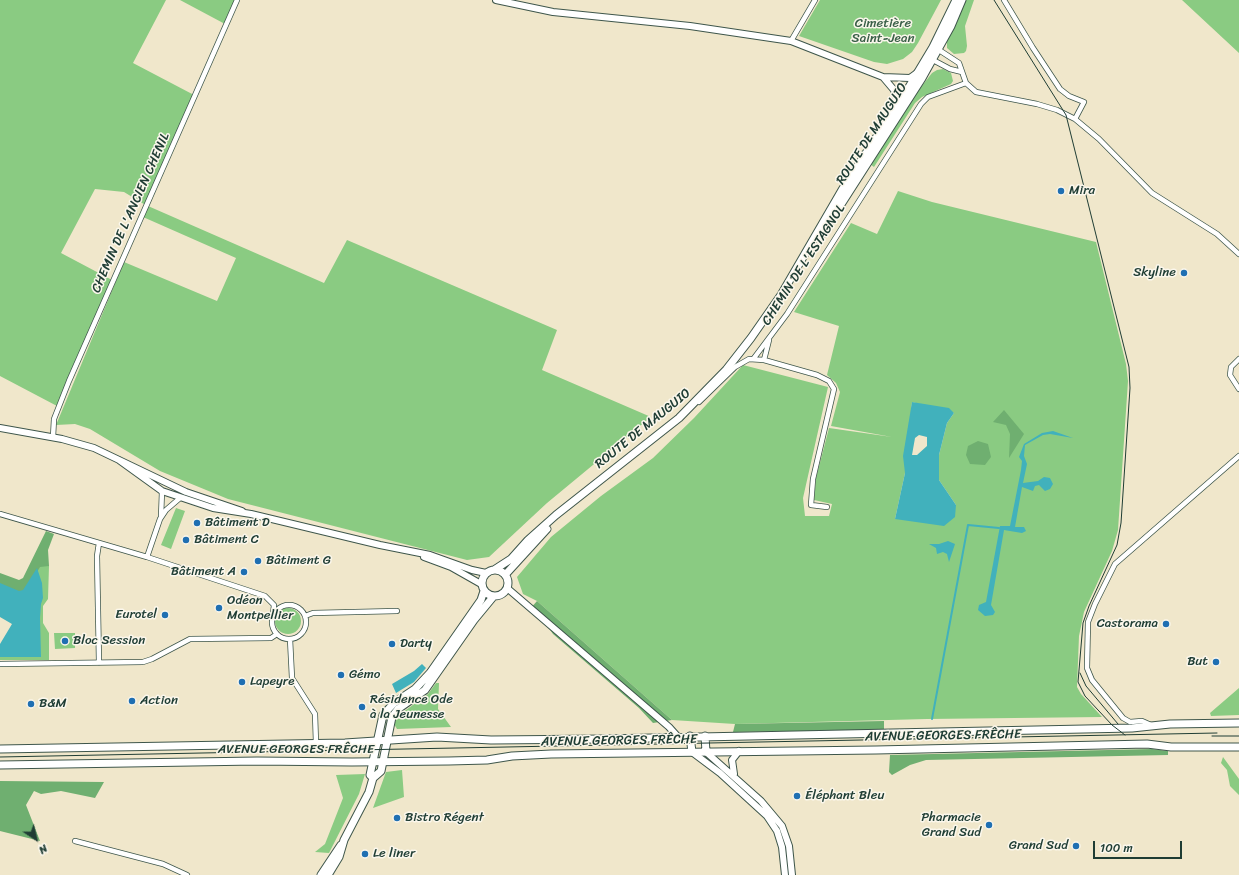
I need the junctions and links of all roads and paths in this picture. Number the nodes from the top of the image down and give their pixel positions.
1 (237, 0) edge
2 (496, 0) edge
3 (815, 0) edge
4 (956, 0) edge
5 (962, 0) edge
6 (1004, 0) edge
7 (791, 41) junction
8 (936, 48) junction
9 (933, 60) junction
10 (962, 72) junction
11 (917, 73) junction
12 (883, 77) junction
13 (900, 79) junction
14 (966, 83) junction
15 (894, 90) junction
16 (908, 94) junction
17 (897, 104) junction
18 (1075, 119) junction
19 (1239, 254) edge
20 (792, 276) junction
21 (769, 340) junction
22 (754, 358) junction
23 (1239, 359) edge
24 (764, 360) junction
25 (1239, 389) edge
26 (679, 418) junction
27 (0, 428) edge
28 (52, 438) junction
29 (1239, 456) edge
30 (119, 460) junction
31 (166, 482) junction
32 (162, 491) junction
33 (173, 492) junction
34 (180, 498) junction
35 (575, 500) junction
36 (212, 501) junction
37 (827, 507) dead end
38 (0, 514) edge
39 (251, 514) junction
40 (160, 519) junction
41 (99, 544) junction
42 (411, 552) junction
43 (147, 557) junction
44 (494, 570) junction
45 (486, 573) junction
46 (505, 575) junction
47 (483, 588) junction
48 (507, 588) junction
49 (493, 597) junction
50 (397, 611) dead end
51 (273, 614) junction
52 (305, 616) junction
53 (277, 634) junction
54 (290, 639) junction
55 (99, 662) junction
56 (0, 664) edge
57 (1239, 723) edge
58 (1152, 726) junction
59 (690, 736) junction
60 (705, 736) junction
61 (678, 737) junction
62 (376, 740) junction
63 (387, 740) junction
64 (316, 743) junction
65 (1239, 747) edge
66 (0, 749) edge
67 (739, 751) junction
68 (692, 752) junction
69 (706, 752) junction
70 (372, 762) junction
71 (382, 762) junction
72 (0, 766) edge
73 (374, 778) junction
74 (737, 778) junction
75 (344, 840) junction
76 (74, 841) dead end
77 (187, 875) edge
78 (321, 875) edge
79 (328, 875) edge
80 (785, 875) edge
81 (792, 875) edge

1 - 28 street, CHEMIN DE L'ANCIEN CHENIL
2 - 7 street
3 - 7 street
4 - 8 main road, ROUTE DE MAUGUIO
5 - 8 main road, ROUTE DE MAUGUIO
6 - 18 street
7 - 12 street
8 - 9 main road
8 - 10 street
8 - 11 main road, ROUTE DE MAUGUIO
9 - 10 street
9 - 16 main road, ROUTE DE MAUGUIO
10 - 14 street
11 - 13 street
11 - 16 main road, ROUTE DE MAUGUIO
12 - 13 street
12 - 15 street
13 - 16 street
14 - 18 street
14 - 21 street, CHEMIN DE L'ESTAGNOL
15 - 16 street
15 - 17 street
16 - 17 main road, ROUTE DE MAUGUIO
16 - 20 main road, ROUTE DE MAUGUIO
17 - 20 main road, ROUTE DE MAUGUIO
18 - 19 street
20 - 26 main road, ROUTE DE MAUGUIO
21 - 22 street, CHEMIN DE L'ESTAGNOL
21 - 24 street, CHEMIN DE L'ESTAGNOL
22 - 24 street
22 - 26 street, CHEMIN DE L'ESTAGNOL
23 - 25 street
24 - 37 street
26 - 35 main road, ROUTE DE MAUGUIO
27 - 28 street
28 - 30 street
29 - 58 street
30 - 31 street
30 - 32 street
31 - 33 street
31 - 36 street
32 - 33 street
32 - 34 street
32 - 40 street
33 - 34 street
33 - 36 street
34 - 39 street
34 - 40 street
35 - 44 main road, ROUTE DE MAUGUIO
35 - 46 main road, ROUTE DE MAUGUIO
36 - 39 street
38 - 41 street
39 - 42 street
40 - 43 street
41 - 43 street
41 - 55 street
42 - 45 street
42 - 47 street
43 - 51 street
44 - 45 main road
44 - 46 main road
45 - 47 main road
46 - 48 main road
47 - 49 main road
47 - 62 main road
48 - 49 main road
48 - 61 street
49 - 63 main road
50 - 52 street
51 - 52 street
51 - 53 street
52 - 54 street
53 - 54 street
53 - 55 street
54 - 64 street
55 - 56 street
57 - 58 main road, AVENUE GEORGES FRÊCHE
58 - 60 main road, AVENUE GEORGES FRÊCHE
59 - 60 main road, AVENUE GEORGES FRÊCHE
59 - 61 main road, AVENUE GEORGES FRÊCHE
59 - 68 main road
60 - 69 main road
61 - 63 main road, AVENUE GEORGES FRÊCHE
62 - 63 main road, AVENUE GEORGES FRÊCHE
62 - 64 main road, AVENUE GEORGES FRÊCHE
62 - 70 main road
63 - 71 main road
64 - 66 main road, AVENUE GEORGES FRÊCHE
65 - 67 main road, AVENUE GEORGES FRÊCHE
67 - 69 main road, AVENUE GEORGES FRÊCHE
67 - 74 street
68 - 69 main road, AVENUE GEORGES FRÊCHE
68 - 71 main road, AVENUE GEORGES FRÊCHE
68 - 80 street
69 - 74 street
70 - 71 main road, AVENUE GEORGES FRÊCHE
70 - 72 main road, AVENUE GEORGES FRÊCHE
70 - 73 main road
71 - 73 main road
73 - 75 main road
74 - 81 street
75 - 78 main road
75 - 79 main road
76 - 77 street

